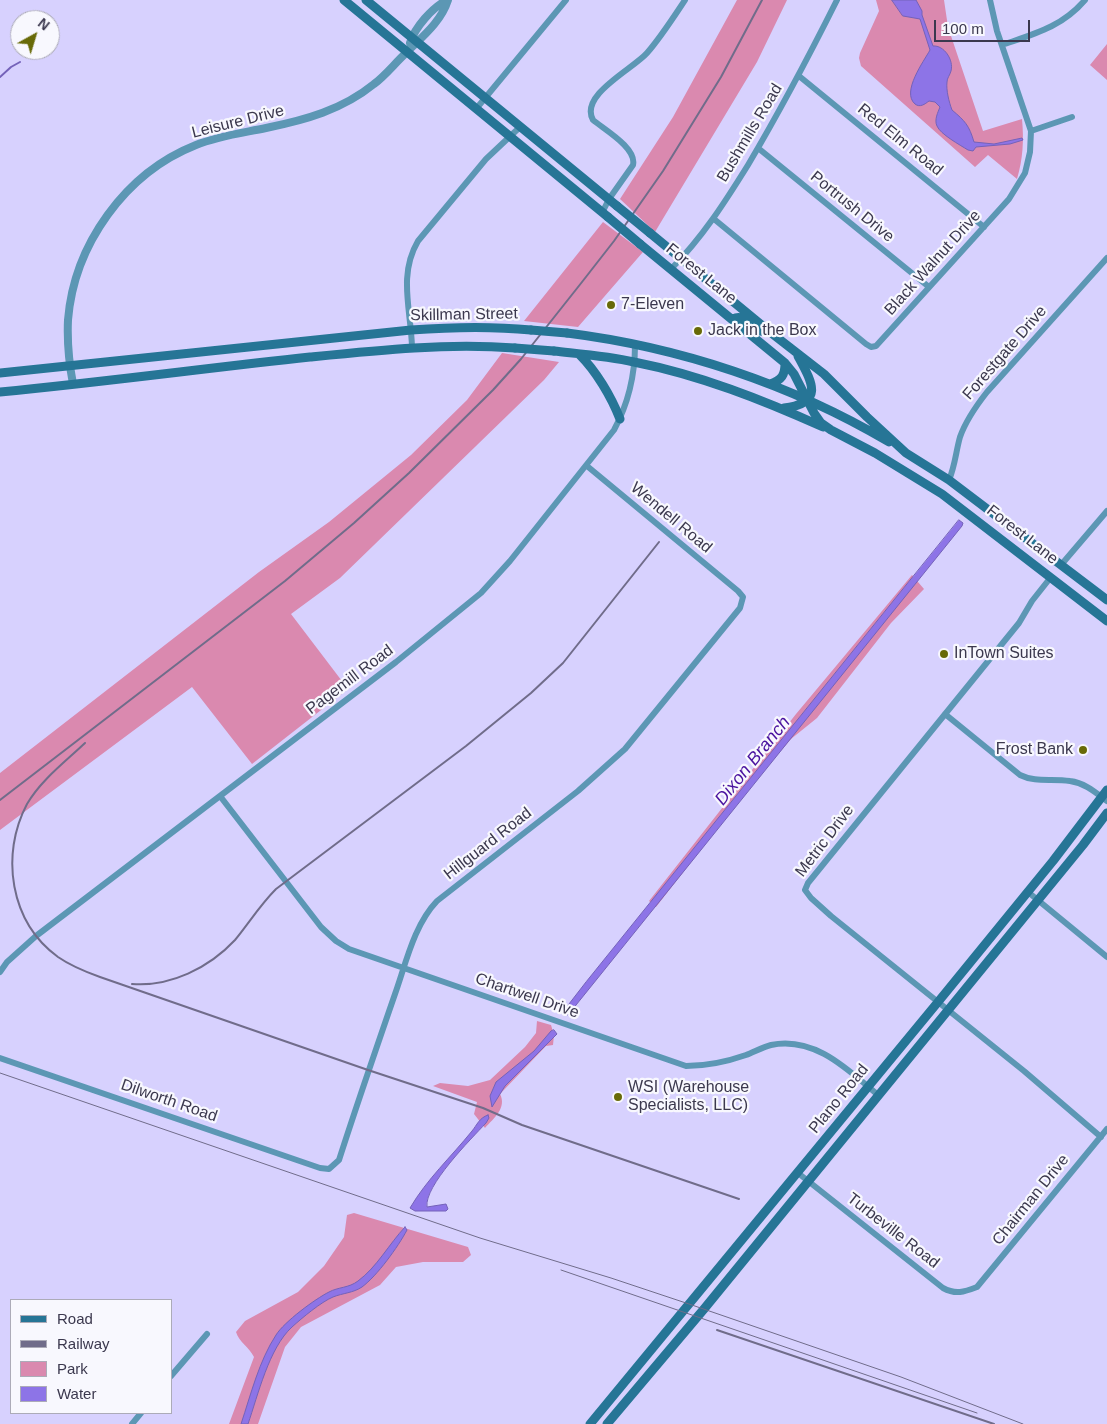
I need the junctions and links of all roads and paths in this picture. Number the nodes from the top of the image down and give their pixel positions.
1 (344, 0) edge
2 (366, 0) edge
3 (448, 0) edge
4 (566, 0) edge
5 (685, 0) edge
6 (837, 0) edge
7 (990, 0) edge
8 (1085, 0) edge
9 (415, 40) junction
10 (1002, 45) junction
11 (407, 52) junction
12 (799, 76) junction
13 (484, 98) junction
14 (476, 109) junction
15 (1072, 117) dead end
16 (520, 127) junction
17 (1031, 131) junction
18 (510, 137) junction
19 (758, 148) junction
20 (608, 200) junction
21 (605, 215) junction
22 (714, 219) junction
23 (984, 227) junction
24 (1107, 258) edge
25 (681, 259) junction
26 (671, 269) junction
27 (929, 287) junction
28 (732, 319) junction
29 (491, 327) junction
30 (411, 330) junction
31 (770, 332) junction
32 (635, 345) junction
33 (490, 346) junction
34 (242, 347) junction
35 (412, 347) junction
36 (796, 353) junction
37 (579, 354) junction
38 (635, 362) junction
39 (785, 363) junction
40 (244, 364) junction
41 (70, 366) junction
42 (0, 373) edge
43 (73, 384) junction
44 (770, 384) junction
45 (0, 392) edge
46 (808, 401) junction
47 (782, 409) junction
48 (620, 419) junction
49 (831, 430) junction
50 (906, 453) junction
51 (587, 466) junction
52 (950, 480) junction
53 (942, 494) junction
54 (1107, 511) edge
55 (1061, 565) junction
56 (1051, 577) junction
57 (738, 591) joint
58 (1107, 600) edge
59 (1107, 620) edge
60 (945, 714) junction
61 (220, 796) junction
62 (1105, 796) edge
63 (1107, 813) edge
64 (1028, 892) junction
65 (1038, 900) junction
66 (1107, 957) edge
67 (404, 968) junction
68 (0, 972) edge
69 (938, 1002) junction
70 (948, 1009) junction
71 (0, 1058) edge
72 (868, 1087) junction
73 (878, 1095) junction
74 (1107, 1129) edge
75 (1100, 1137) junction
76 (329, 1169) joint
77 (798, 1172) junction
78 (809, 1181) junction
79 (976, 1287) joint
80 (207, 1334) dead end
81 (172, 1375) edge
82 (140, 1414) edge
83 (132, 1424) edge
84 (590, 1424) edge
85 (606, 1424) edge

1 - 11 main road, Forest Lane
2 - 9 main road, Forest Lane
3 - 9 street, Leisure Drive
4 - 13 street
5 - 20 street
6 - 12 street, Bushmills Road
7 - 10 street, Black Walnut Drive
8 - 10 street
9 - 11 street, Leisure Drive
9 - 13 main road, Forest Lane
10 - 17 street, Black Walnut Drive
11 - 14 main road, Forest Lane
11 - 41 street, Leisure Drive
12 - 19 street, Bushmills Road
12 - 23 street, Red Elm Road
13 - 14 street
13 - 16 main road, Forest Lane
14 - 18 main road, Forest Lane
15 - 17 street
16 - 18 street
16 - 20 main road, Forest Lane
17 - 23 street, Black Walnut Drive
18 - 21 main road, Forest Lane
18 - 30 street
19 - 22 street, Bushmills Road
19 - 27 street, Portrush Drive
20 - 21 street
20 - 25 main road, Forest Lane, bridge
21 - 26 main road, Forest Lane, bridge
22 - 25 street, Bushmills Road
22 - 27 street, Black Walnut Drive
23 - 27 street, Black Walnut Drive
24 - 52 street, Forestgate Drive
25 - 26 street, Bushmills Road
25 - 31 main road, Forest Lane
26 - 28 main road, Forest Lane
28 - 31 main road
28 - 39 main road, Forest Lane
29 - 30 main road, Skillman Street
29 - 32 main road, Skillman Street, bridge
29 - 33 main road
30 - 34 main road, Skillman Street
30 - 35 street
31 - 36 main road, Forest Lane
32 - 38 street, Pagemill Road
32 - 44 main road, Skillman Street
33 - 35 main road, Skillman Street
33 - 37 main road, Skillman Street, bridge
34 - 40 main road
34 - 41 main road, Skillman Street
35 - 40 main road, Skillman Street
36 - 46 main road
36 - 50 main road, Forest Lane
37 - 38 main road, Skillman Street
37 - 48 main road
38 - 47 main road, Skillman Street
38 - 48 street, Pagemill Road
39 - 44 main road
39 - 46 main road, Forest Lane
40 - 43 main road, Skillman Street
41 - 42 main road, Skillman Street
41 - 43 street, Leisure Drive
43 - 45 main road, Skillman Street
44 - 46 main road, Skillman Street
46 - 47 main road
46 - 49 main road, Forest Lane
46 - 50 main road, Skillman Street
47 - 49 main road, Skillman Street
48 - 51 street, Pagemill Road
49 - 53 main road, Forest Lane
50 - 52 main road, Forest Lane
51 - 57 street, Wendell Road
51 - 61 street, Pagemill Road
52 - 53 main road
52 - 55 main road, Forest Lane
53 - 56 main road, Forest Lane
54 - 55 street
55 - 56 main road
55 - 58 main road, Forest Lane
56 - 59 main road, Forest Lane
56 - 60 street, Metric Drive
57 - 67 street, Hillguard Road
60 - 62 street
60 - 69 street, Metric Drive
61 - 67 street, Chartwell Drive
61 - 68 street, Pagemill Road
62 - 64 main road, Plano Road
63 - 65 main road, Plano Road
64 - 65 street
64 - 69 main road, Plano Road
65 - 66 street
65 - 70 main road, Plano Road
67 - 72 street, Chartwell Drive
67 - 76 street, Hillguard Road
69 - 70 street, Metric Drive
69 - 72 main road, Plano Road
70 - 73 main road, Plano Road
70 - 75 street, Metric Drive
71 - 76 street, Dilworth Road
72 - 73 street, Chartwell Drive
72 - 77 main road, Plano Road
73 - 78 main road, Plano Road
74 - 75 street, Chairman Drive
75 - 79 street, Chairman Drive
77 - 78 street, Turbeville Road
77 - 84 main road, Plano Road
78 - 79 street, Turbeville Road
78 - 85 main road, Plano Road
80 - 81 street
82 - 83 street

